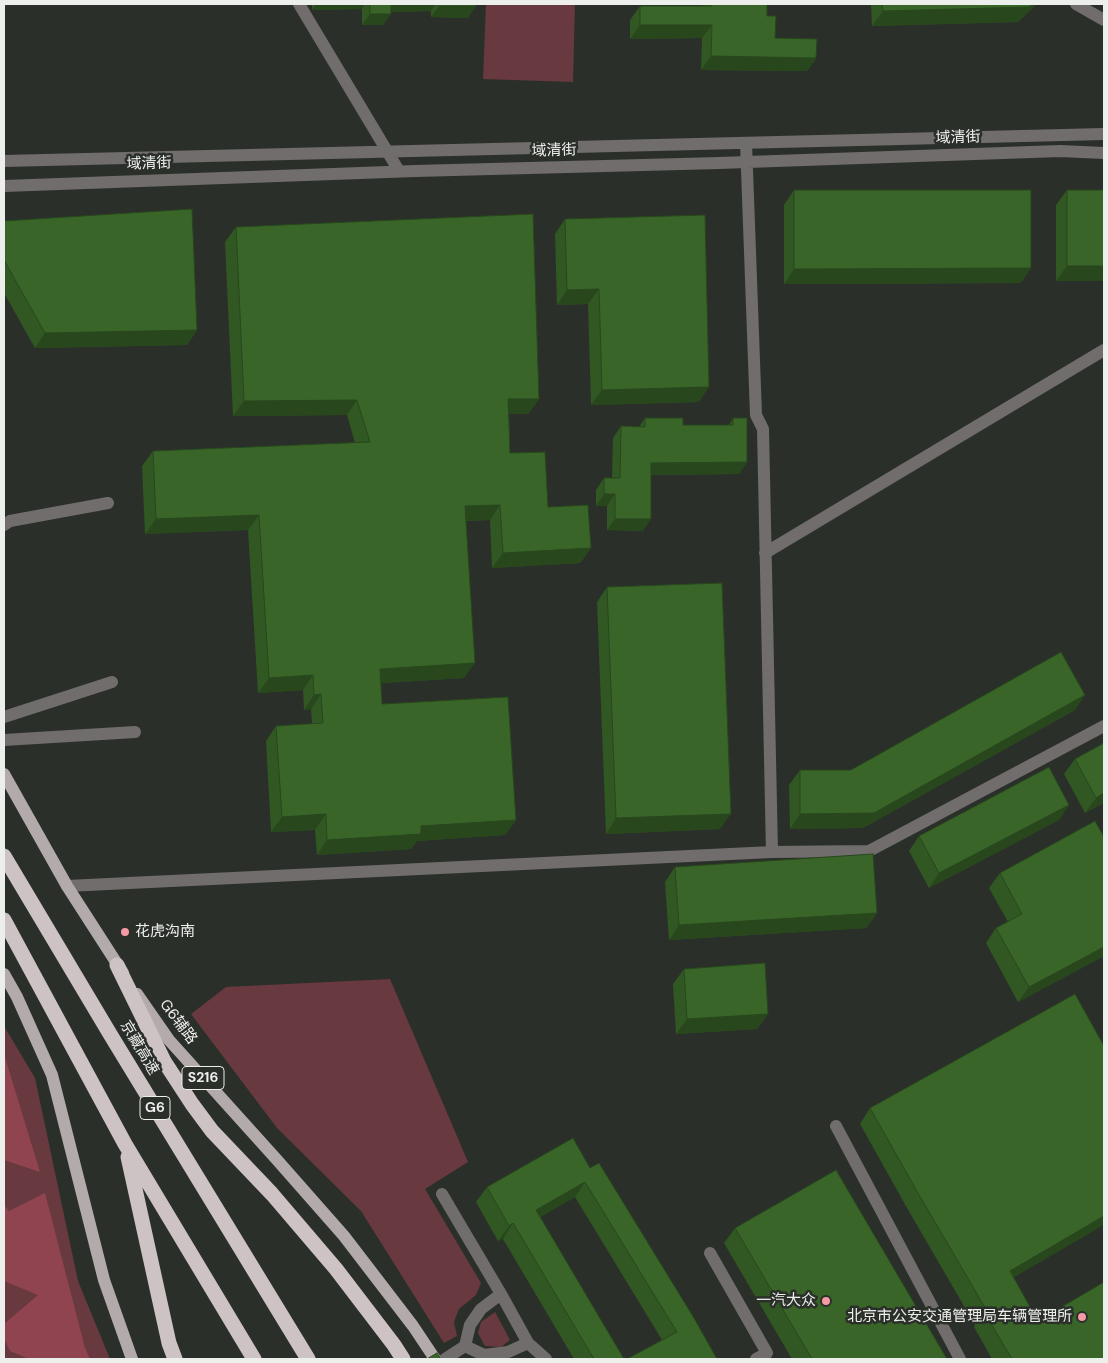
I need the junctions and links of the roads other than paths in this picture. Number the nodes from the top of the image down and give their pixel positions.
1 (298, 4) edge
2 (1076, 4) edge
3 (1104, 20) edge
4 (1104, 134) edge
5 (746, 143) junction
6 (387, 151) junction
7 (1104, 153) edge
8 (4, 161) edge
9 (747, 162) junction
10 (399, 171) junction
11 (4, 186) edge
12 (1104, 350) edge
13 (108, 503) dead end
14 (4, 525) edge
15 (765, 553) junction
16 (112, 682) dead end
17 (4, 717) edge
18 (1104, 726) edge
19 (135, 732) dead end
20 (4, 740) edge
21 (4, 774) edge
22 (772, 852) junction
23 (4, 856) edge
24 (67, 886) junction
25 (4, 920) edge
26 (117, 965) junction
27 (4, 974) edge
28 (836, 1126) dead end
29 (125, 1144) junction
30 (442, 1194) dead end
31 (710, 1253) dead end
32 (501, 1294) junction
33 (528, 1343) junction
34 (465, 1346) junction
35 (132, 1359) edge
36 (177, 1359) edge
37 (254, 1359) edge
38 (308, 1359) edge
39 (403, 1359) edge
40 (435, 1359) edge
41 (445, 1359) edge
42 (546, 1359) edge
43 (756, 1359) edge
44 (960, 1359) edge

1 - 6 street
2 - 3 street
4 - 5 street, 域清街
5 - 6 street, 域清街
5 - 9 street
6 - 8 street, 域清街
6 - 10 street
7 - 9 street, 域清街
9 - 10 street, 域清街
9 - 15 street
10 - 11 street, 域清街
12 - 15 street
13 - 14 street
15 - 22 street
16 - 17 street
18 - 22 street
19 - 20 street
21 - 24 main road, G6辅路 / S216
22 - 24 street
23 - 38 highway, 京藏高速 / G6
24 - 26 main road, G6辅路 / S216
25 - 29 highway
26 - 39 highway
26 - 40 main road, G6辅路 / S216
27 - 35 main road
28 - 44 street
29 - 36 highway
29 - 37 highway
30 - 32 street
31 - 43 street
32 - 33 street
32 - 34 street
33 - 34 street
33 - 42 street
34 - 41 street

